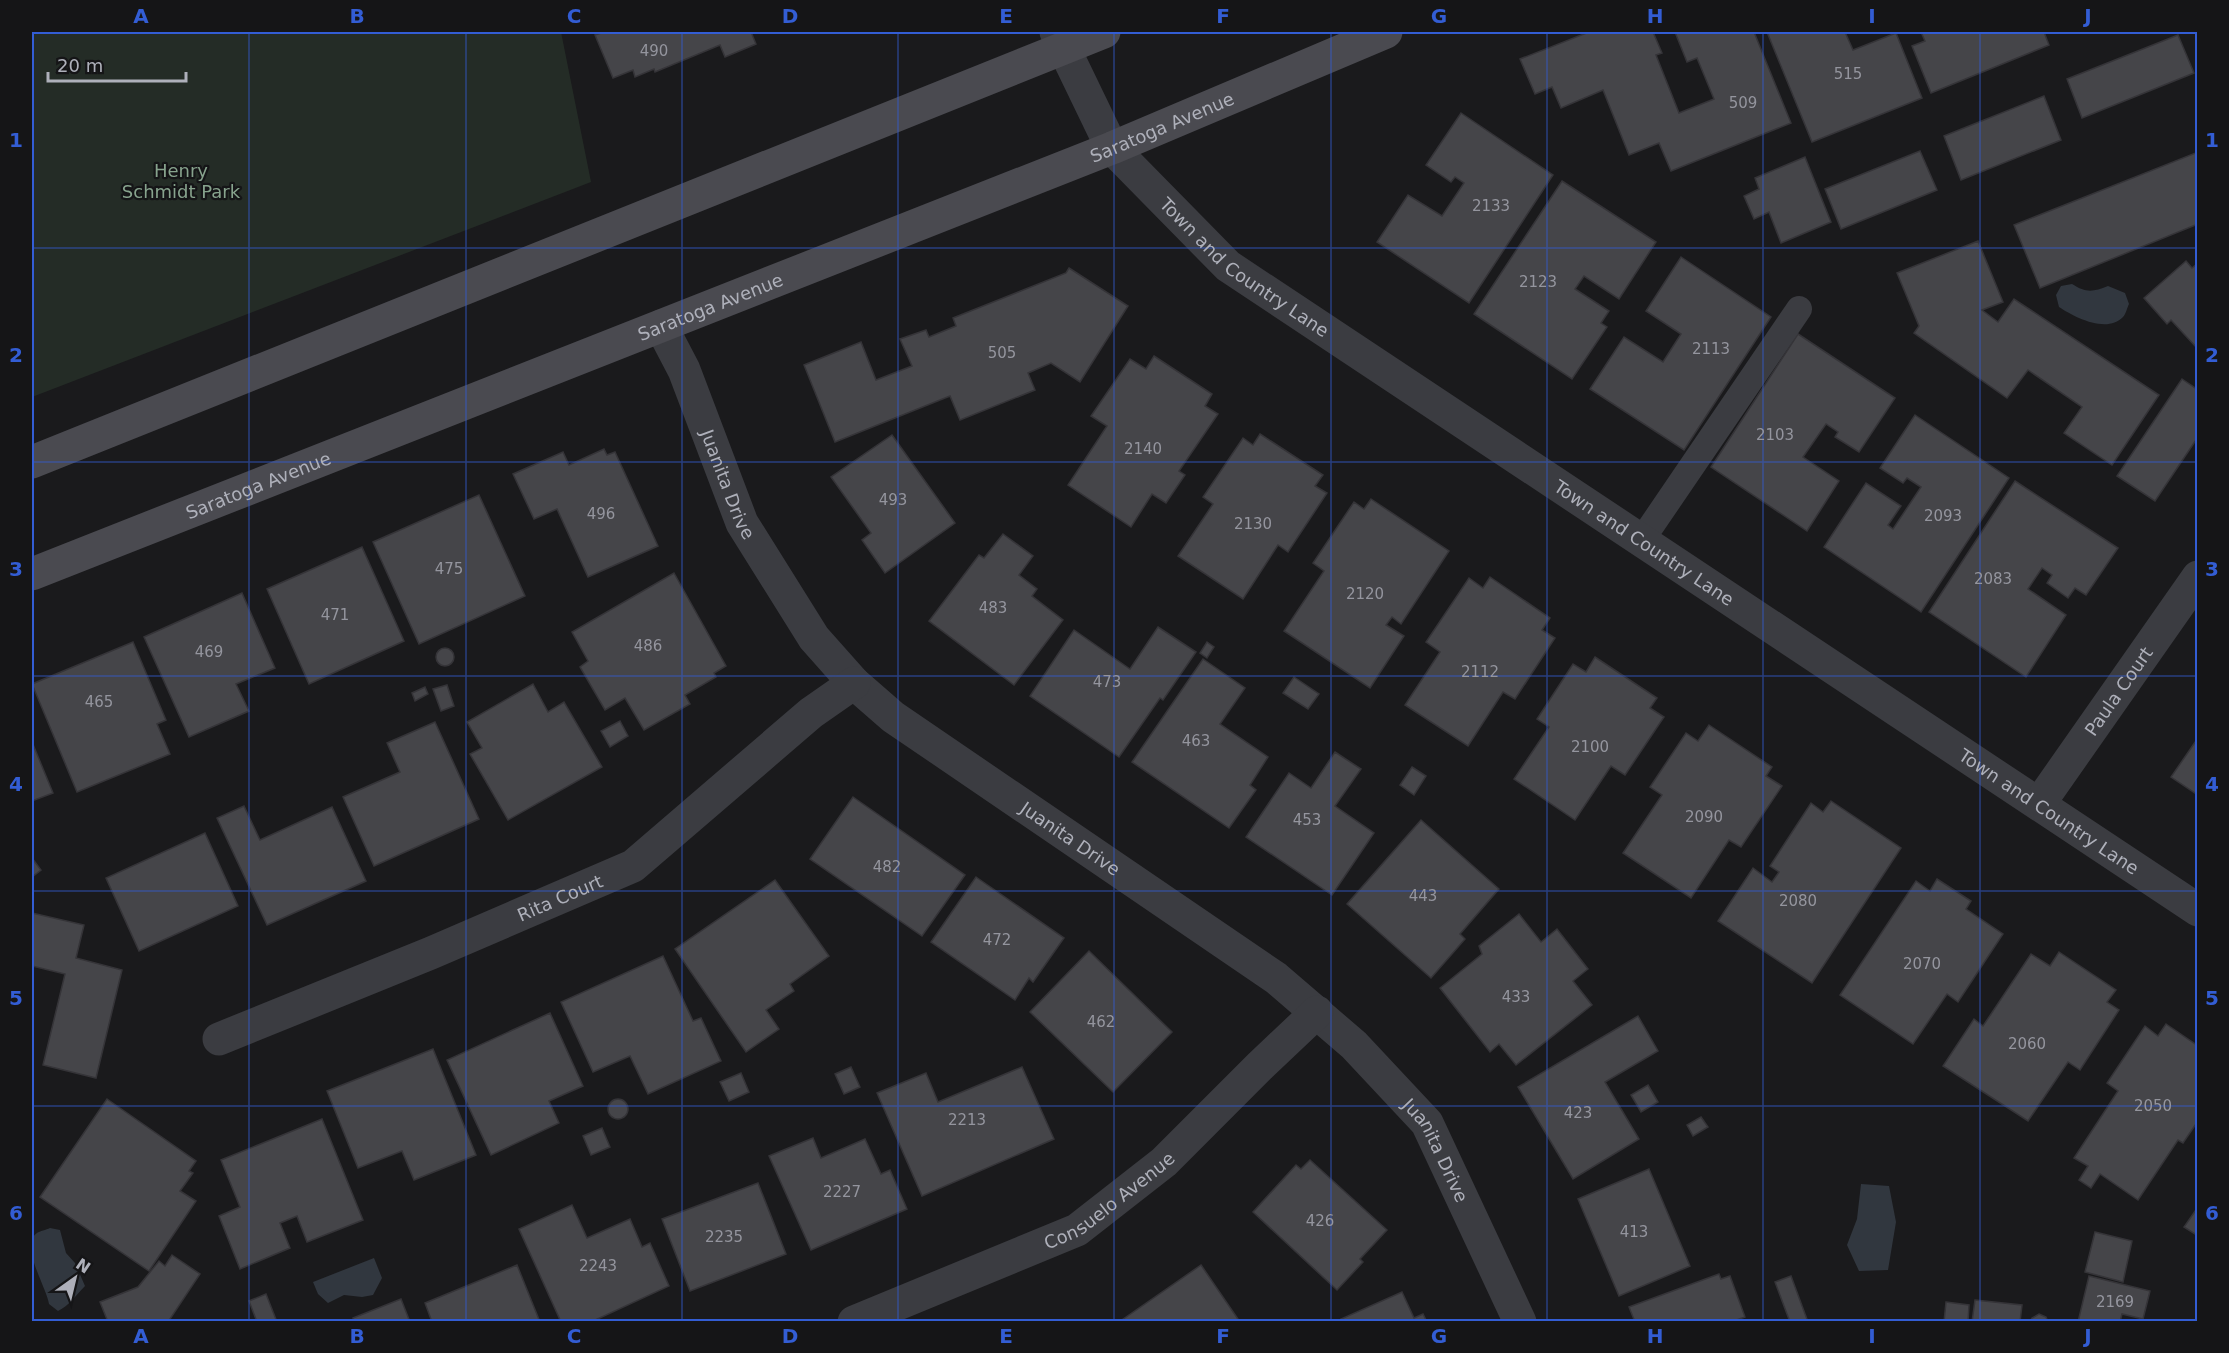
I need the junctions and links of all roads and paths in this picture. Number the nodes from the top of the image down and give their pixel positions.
1 (1104, 32) edge
2 (1386, 32) edge
3 (1060, 40) edge
4 (1112, 148) junction
5 (1799, 309) dead end
6 (661, 326) junction
7 (32, 462) edge
8 (1641, 541) junction
9 (32, 574) edge
10 (2198, 577) edge
11 (854, 683) junction
12 (2039, 804) junction
13 (2198, 910) edge
14 (1317, 1012) junction
15 (219, 1039) dead end
16 (855, 1322) edge
17 (1521, 1322) edge

1 - 3 main road
2 - 4 main road, Saratoga Avenue
3 - 4 street, Town and Country Lane
3 - 7 main road
4 - 6 main road, Saratoga Avenue
4 - 8 street, Town and Country Lane
5 - 8 lane
6 - 9 main road, Saratoga Avenue
6 - 11 street, Juanita Drive
8 - 12 street, Town and Country Lane
10 - 12 street, Paula Court
11 - 14 street, Juanita Drive
11 - 15 street, Rita Court
12 - 13 street, Town and Country Lane
14 - 16 street, Consuelo Avenue
14 - 17 street, Juanita Drive

